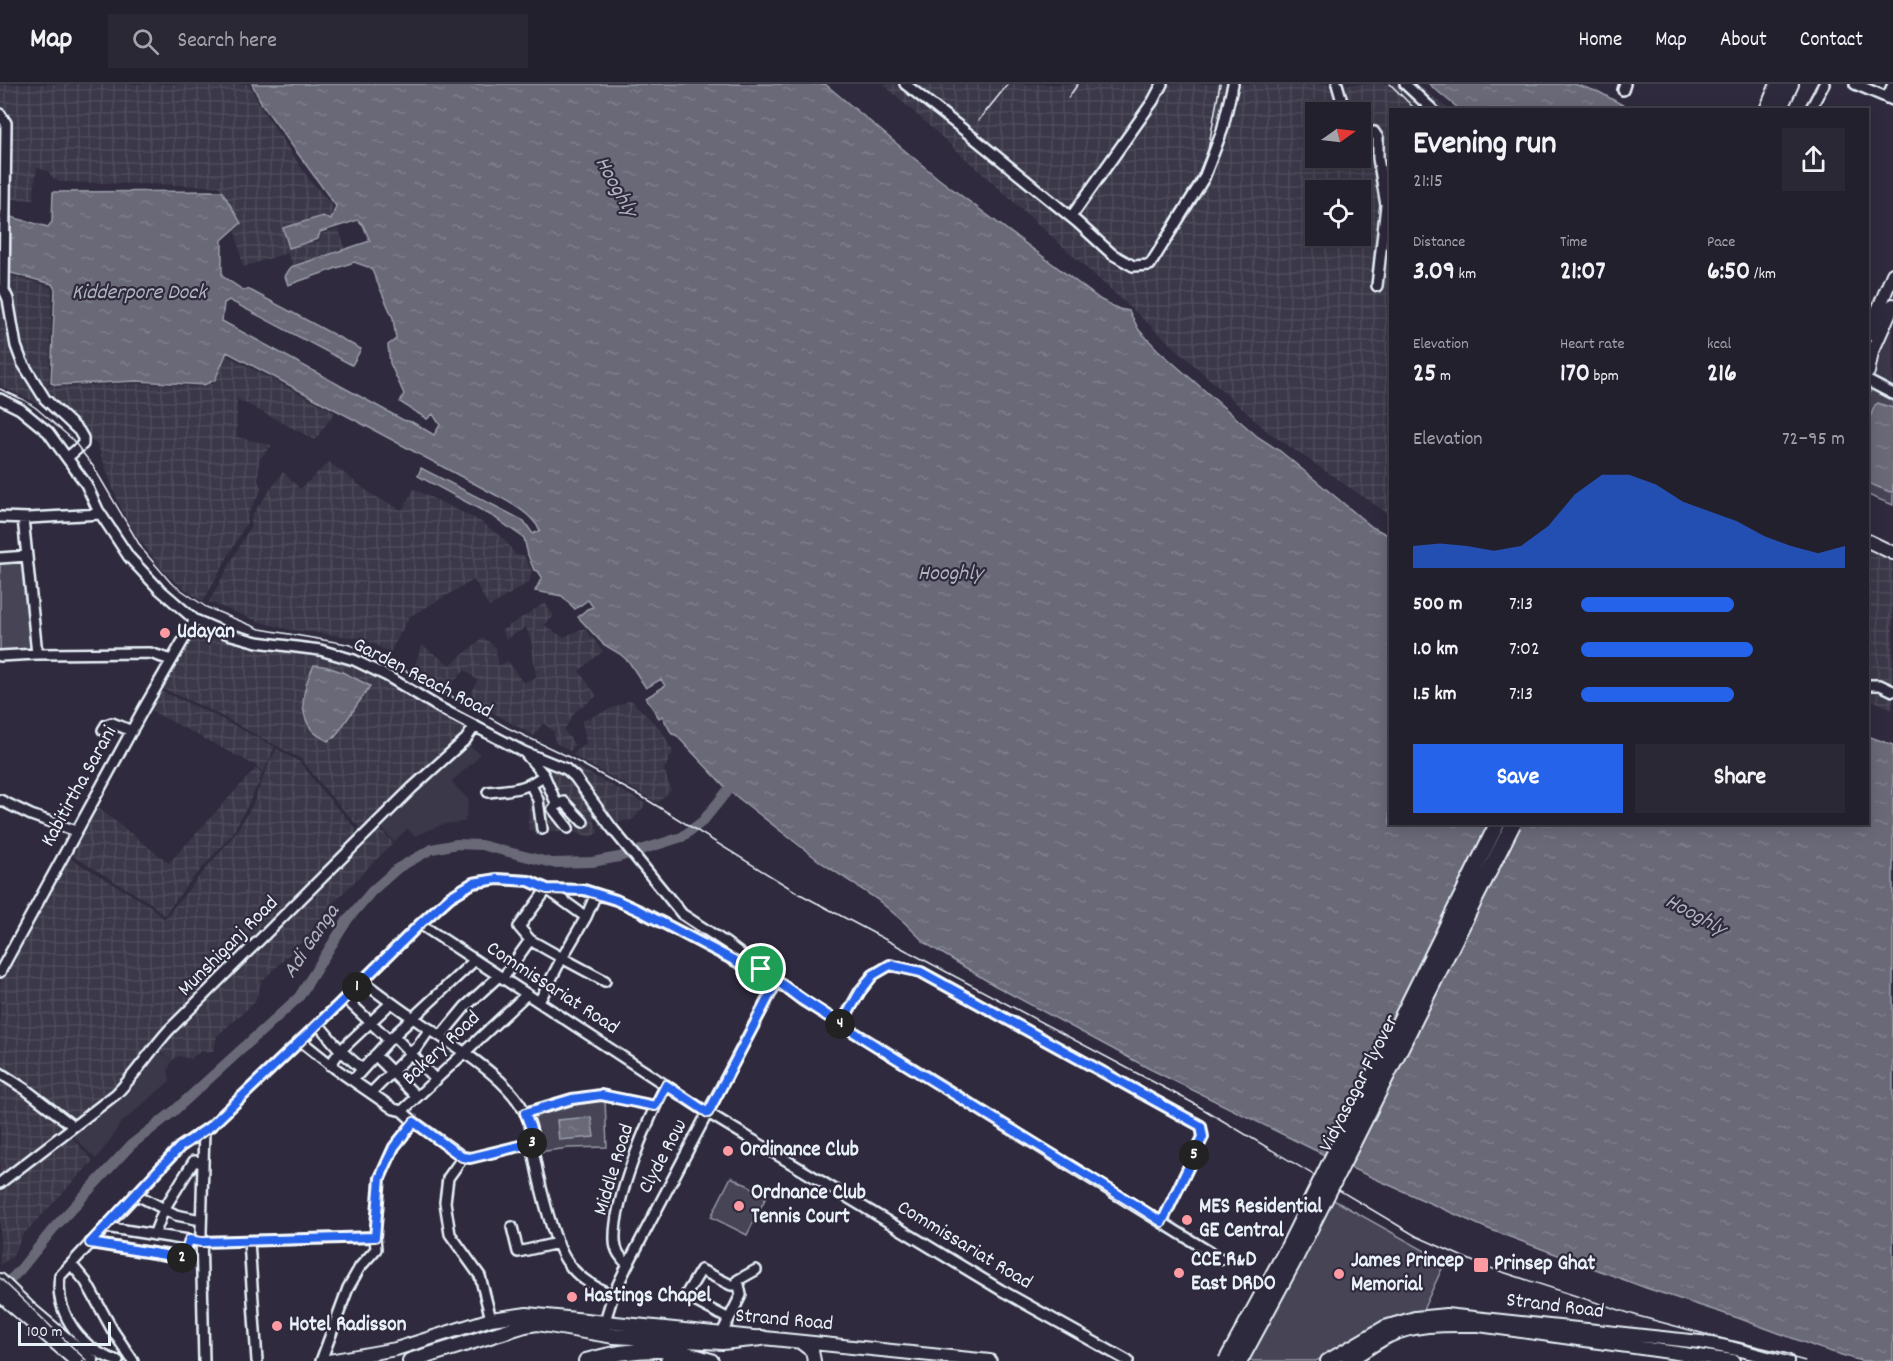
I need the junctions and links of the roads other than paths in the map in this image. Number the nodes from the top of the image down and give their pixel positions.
1 (905, 84) edge
2 (1162, 84) edge
3 (1233, 84) edge
4 (1337, 84) edge
5 (1405, 84) edge
6 (1778, 84) edge
7 (1791, 84) edge
8 (1824, 84) edge
9 (1855, 84) edge
10 (1893, 84) edge
11 (1890, 99) edge
12 (1342, 102) edge
13 (1431, 108) edge
14 (1768, 108) edge
15 (1780, 108) edge
16 (1811, 108) edge
17 (0, 114) edge
18 (1371, 133) edge
19 (1071, 217) junction
20 (1893, 274) edge
21 (1377, 286) dead end
22 (1893, 305) edge
23 (1869, 332) edge
24 (1869, 367) edge
25 (1869, 382) edge
26 (1893, 394) edge
27 (0, 399) edge
28 (68, 458) junction
29 (100, 514) junction
30 (0, 517) edge
31 (23, 518) junction
32 (1869, 533) edge
33 (1869, 541) edge
34 (1893, 545) edge
35 (1893, 553) edge
36 (27, 556) junction
37 (0, 558) edge
38 (195, 620) junction
39 (37, 654) junction
40 (0, 656) edge
41 (171, 660) junction
42 (1869, 685) edge
43 (1893, 692) edge
44 (474, 726) junction
45 (103, 730) dead end
46 (132, 731) junction
47 (524, 752) junction
48 (544, 775) junction
49 (531, 785) junction
50 (488, 792) dead end
51 (0, 800) edge
52 (557, 805) junction
53 (583, 822) dead end
54 (1497, 825) edge
55 (1512, 825) edge
56 (568, 828) dead end
57 (542, 829) dead end
58 (76, 831) junction
59 (547, 889) junction
60 (596, 894) junction
61 (586, 917) junction
62 (420, 924) junction
63 (530, 940) junction
64 (4, 956) edge
65 (562, 958) junction
66 (475, 960) junction
67 (761, 969) junction
68 (0, 972) edge
69 (501, 977) junction
70 (362, 981) junction
71 (605, 981) dead end
72 (777, 981) junction
73 (527, 994) junction
74 (345, 998) junction
75 (391, 1002) junction
76 (539, 1002) junction
77 (412, 1018) junction
78 (370, 1023) junction
79 (318, 1024) junction
80 (841, 1025) junction
81 (430, 1029) junction
82 (441, 1036) junction
83 (391, 1038) junction
84 (301, 1041) junction
85 (341, 1050) junction
86 (411, 1053) junction
87 (466, 1053) junction
88 (375, 1055) junction
89 (330, 1065) junction
90 (362, 1069) junction
91 (392, 1072) junction
92 (0, 1073) edge
93 (352, 1080) junction
94 (436, 1080) junction
95 (666, 1085) junction
96 (372, 1092) junction
97 (417, 1097) junction
98 (655, 1106) junction
99 (402, 1111) junction
100 (525, 1113) junction
101 (708, 1113) junction
102 (414, 1122) junction
103 (73, 1126) junction
104 (204, 1131) junction
105 (532, 1143) junction
106 (462, 1157) junction
107 (203, 1163) junction
108 (0, 1184) edge
109 (135, 1194) junction
110 (164, 1209) junction
111 (201, 1220) junction
112 (1162, 1222) junction
113 (105, 1227) junction
114 (512, 1227) dead end
115 (154, 1235) junction
116 (375, 1237) junction
117 (189, 1240) junction
118 (249, 1241) junction
119 (201, 1242) junction
120 (90, 1243) junction
121 (558, 1243) junction
122 (1221, 1259) dead end
123 (71, 1264) junction
124 (628, 1264) junction
125 (756, 1270) dead end
126 (0, 1280) edge
127 (739, 1285) junction
128 (0, 1295) edge
129 (613, 1295) junction
130 (28, 1307) junction
131 (491, 1319) junction
132 (729, 1319) junction
133 (605, 1321) junction
134 (33, 1325) junction
135 (721, 1335) junction
136 (762, 1338) junction
137 (799, 1341) junction
138 (868, 1349) junction
139 (917, 1358) edge
140 (1119, 1358) edge
141 (76, 1361) edge
142 (92, 1361) edge
143 (118, 1361) edge
144 (133, 1361) edge
145 (204, 1361) edge
146 (257, 1361) edge
147 (321, 1361) edge
148 (329, 1361) edge
149 (410, 1361) edge
150 (586, 1361) edge
151 (667, 1361) edge
152 (711, 1361) edge
153 (814, 1361) edge
154 (875, 1361) edge
155 (990, 1361) edge
156 (1128, 1361) edge
157 (1226, 1361) edge
158 (1240, 1361) edge
159 (1327, 1361) edge
160 (1348, 1361) edge
161 (1733, 1361) edge
162 (1787, 1361) edge

1 - 19 street
2 - 19 street
3 - 19 street
4 - 12 street
5 - 13 street
6 - 14 highway
7 - 15 highway
8 - 16 street
9 - 11 street
10 - 11 street
17 - 28 street
18 - 21 street
20 - 23 main road
22 - 24 main road
25 - 26 street
27 - 28 street, Garden Reach Road
28 - 29 street, Garden Reach Road
29 - 31 street
29 - 38 street, Garden Reach Road
30 - 31 street
31 - 36 street
32 - 34 main road
33 - 35 main road
36 - 37 street
36 - 39 street
38 - 41 street, Kabitirtha Sarani
38 - 44 street, Garden Reach Road
39 - 40 street
39 - 41 street
41 - 46 street, Kabitirtha Sarani
42 - 43 street
44 - 47 street, Garden Reach Road
44 - 103 street, Munshiganj Road
45 - 46 street
46 - 58 street, Kabitirtha Sarani
47 - 48 street
47 - 67 street, Garden Reach Road
48 - 49 street
48 - 52 street
49 - 50 street
49 - 57 street
51 - 58 street
52 - 53 street
52 - 56 street
54 - 157 highway, Vidyasagar Flyover, bridge
55 - 158 highway, Vidyasagar Flyover, bridge
58 - 64 street, Kabitirtha Sarani
59 - 60 street
59 - 61 street
59 - 62 street
59 - 63 street
60 - 61 street
60 - 67 street
61 - 65 street
62 - 66 street, Commissariat Road
62 - 70 street
63 - 65 street
63 - 69 street
64 - 68 street, Kabitirtha Sarani
65 - 71 street
65 - 76 street
66 - 69 street, Commissariat Road
66 - 77 street
67 - 72 street, Garden Reach Road
69 - 73 street, Commissariat Road
69 - 82 street
70 - 74 street
70 - 75 street
72 - 80 street, Garden Reach Road
72 - 101 street, Clyde Row
73 - 76 street, Commissariat Road
73 - 87 street, Bakery Road
74 - 78 street
74 - 79 street
75 - 77 street
75 - 78 street
76 - 95 street, Commissariat Road
77 - 81 street
77 - 83 street
78 - 83 street
78 - 85 street
79 - 84 street
79 - 85 street
80 - 112 street, Garden Reach Road
80 - 112 street
81 - 82 street
81 - 86 street
82 - 87 street
83 - 86 street
83 - 88 street
84 - 89 street
84 - 104 street
85 - 89 street
85 - 90 street
86 - 91 street
86 - 94 street
87 - 94 street, Bakery Road
87 - 100 street
88 - 90 street
88 - 91 street
89 - 93 street
90 - 93 street
91 - 96 street
91 - 97 street
92 - 103 street
93 - 96 street
94 - 97 street, Bakery Road
95 - 98 street, Middle Road
95 - 101 street, Commissariat Road
96 - 99 street
97 - 99 street, Bakery Road
98 - 100 street
98 - 124 street, Middle Road
99 - 102 street, Bakery Road
100 - 105 street
101 - 124 street, Clyde Row
101 - 140 street, Commissariat Road
102 - 106 street
102 - 116 street, Bakery Road
103 - 108 street, Munshiganj Road
104 - 107 street
104 - 109 street
105 - 106 street
105 - 121 street
106 - 131 street
107 - 110 street
107 - 111 street
109 - 110 street
109 - 113 street
110 - 111 street
110 - 115 street
111 - 119 street
112 - 122 street, Garden Reach Road
113 - 115 street
113 - 120 street
114 - 121 street
115 - 117 street
116 - 118 street
116 - 147 street, Bakery Road
117 - 119 street
117 - 120 street
118 - 119 street
118 - 146 street
119 - 145 street
120 - 123 street
121 - 129 street
123 - 143 street
123 - 144 street
124 - 129 street, Clyde Row
125 - 127 street
126 - 130 main road
127 - 132 street
127 - 132 street
128 - 134 main road
129 - 133 street, Clyde Row
130 - 134 main road
130 - 142 main road
131 - 133 main road, Strand Road
131 - 148 main road, Strand Road
132 - 135 street
133 - 135 main road, Strand Road
134 - 141 main road
135 - 136 main road, Strand Road
136 - 137 main road, Strand Road
136 - 149 highway
137 - 138 main road, Strand Road
137 - 153 main road
138 - 139 main road, Strand Road
138 - 154 main road
139 - 155 main road, Strand Road
140 - 156 street, Commissariat Road
150 - 152 highway
151 - 152 main road
159 - 162 main road, Strand Road
160 - 161 main road, Strand Road

